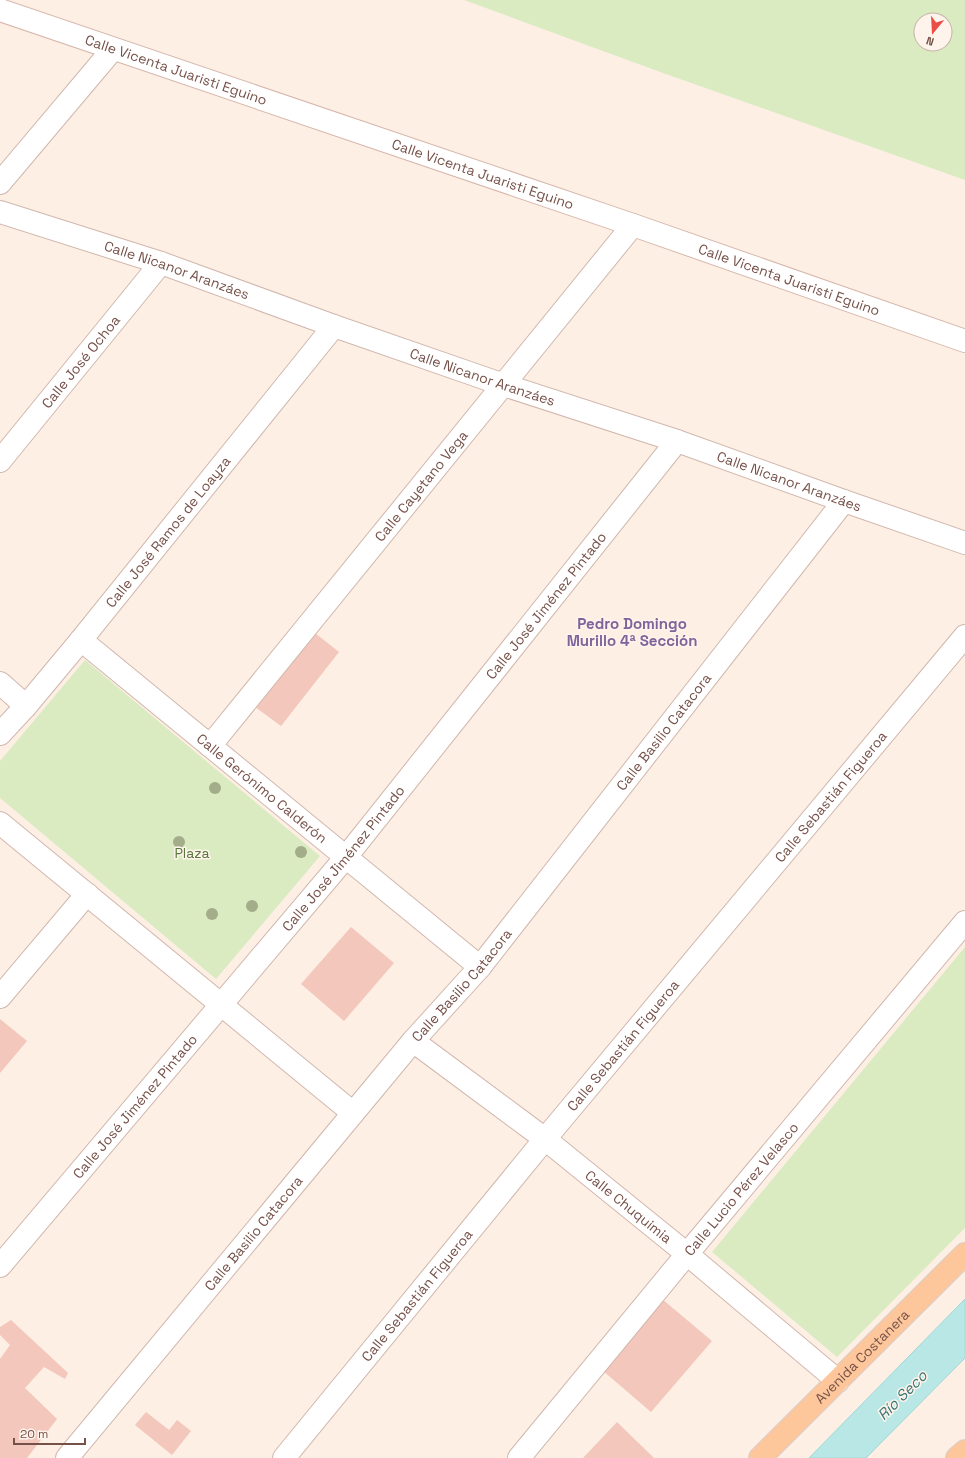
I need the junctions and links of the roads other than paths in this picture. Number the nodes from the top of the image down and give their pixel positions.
1 (0, 10) edge
2 (113, 49) junction
3 (0, 183) edge
4 (0, 212) edge
5 (633, 225) junction
6 (162, 263) junction
7 (334, 326) junction
8 (965, 342) edge
9 (504, 384) junction
10 (677, 441) junction
11 (0, 461) edge
12 (844, 501) junction
13 (965, 543) edge
14 (965, 636) edge
15 (81, 640) junction
16 (0, 683) edge
17 (26, 706) junction
18 (0, 734) edge
19 (210, 746) junction
20 (0, 823) edge
21 (346, 857) junction
22 (87, 894) junction
23 (965, 922) edge
24 (480, 967) junction
25 (0, 997) edge
26 (222, 1005) junction
27 (413, 1041) junction
28 (353, 1113) junction
29 (545, 1139) junction
30 (687, 1254) junction
31 (965, 1254) edge
32 (0, 1266) edge
33 (838, 1381) junction
34 (965, 1451) edge
35 (67, 1458) edge
36 (284, 1458) edge
37 (520, 1458) edge
38 (760, 1458) edge
39 (957, 1458) edge

1 - 2 street, Calle Vicenta Juaristi Eguino
2 - 3 street
2 - 5 street, Calle Vicenta Juaristi Eguino
4 - 6 street, Calle Nicanor Aranzáes
5 - 8 street, Calle Vicenta Juaristi Eguino
5 - 9 street, Calle Cayetano Vega
6 - 7 street, Calle Nicanor Aranzáes
6 - 11 street, Calle José Ochoa
7 - 9 street, Calle Nicanor Aranzáes
7 - 15 street, Calle José Ramos de Loayza
9 - 10 street, Calle Nicanor Aranzáes
9 - 19 street, Calle Cayetano Vega
10 - 12 street, Calle Nicanor Aranzáes
10 - 21 street, Calle José Jiménez Pintado
12 - 13 street, Calle Nicanor Aranzáes
12 - 24 street, Calle Basilio Catacora
14 - 29 street, Calle Sebastián Figueroa
15 - 17 street, Calle José Ramos de Loayza
15 - 19 street, Calle Gerónimo Calderón
16 - 17 street
17 - 18 street, Calle José Ramos de Loayza
19 - 21 street, Calle Gerónimo Calderón
20 - 22 street
21 - 24 street, Calle Gerónimo Calderón
21 - 26 street, Calle José Jiménez Pintado
22 - 25 street
22 - 26 street
23 - 30 street, Calle Lucio Pérez Velasco
24 - 27 street, Calle Basilio Catacora
26 - 28 street
26 - 32 street, Calle José Jiménez Pintado
27 - 28 street, Calle Basilio Catacora
27 - 29 street, Calle Chuquimia
28 - 35 street, Calle Basilio Catacora
29 - 30 street, Calle Chuquimia
29 - 36 street, Calle Sebastián Figueroa
30 - 33 street, Calle Chuquimia
30 - 37 street, Calle Lucio Pérez Velasco
31 - 33 main road, Avenida Costanera
33 - 38 main road, Avenida Costanera
34 - 39 main road

